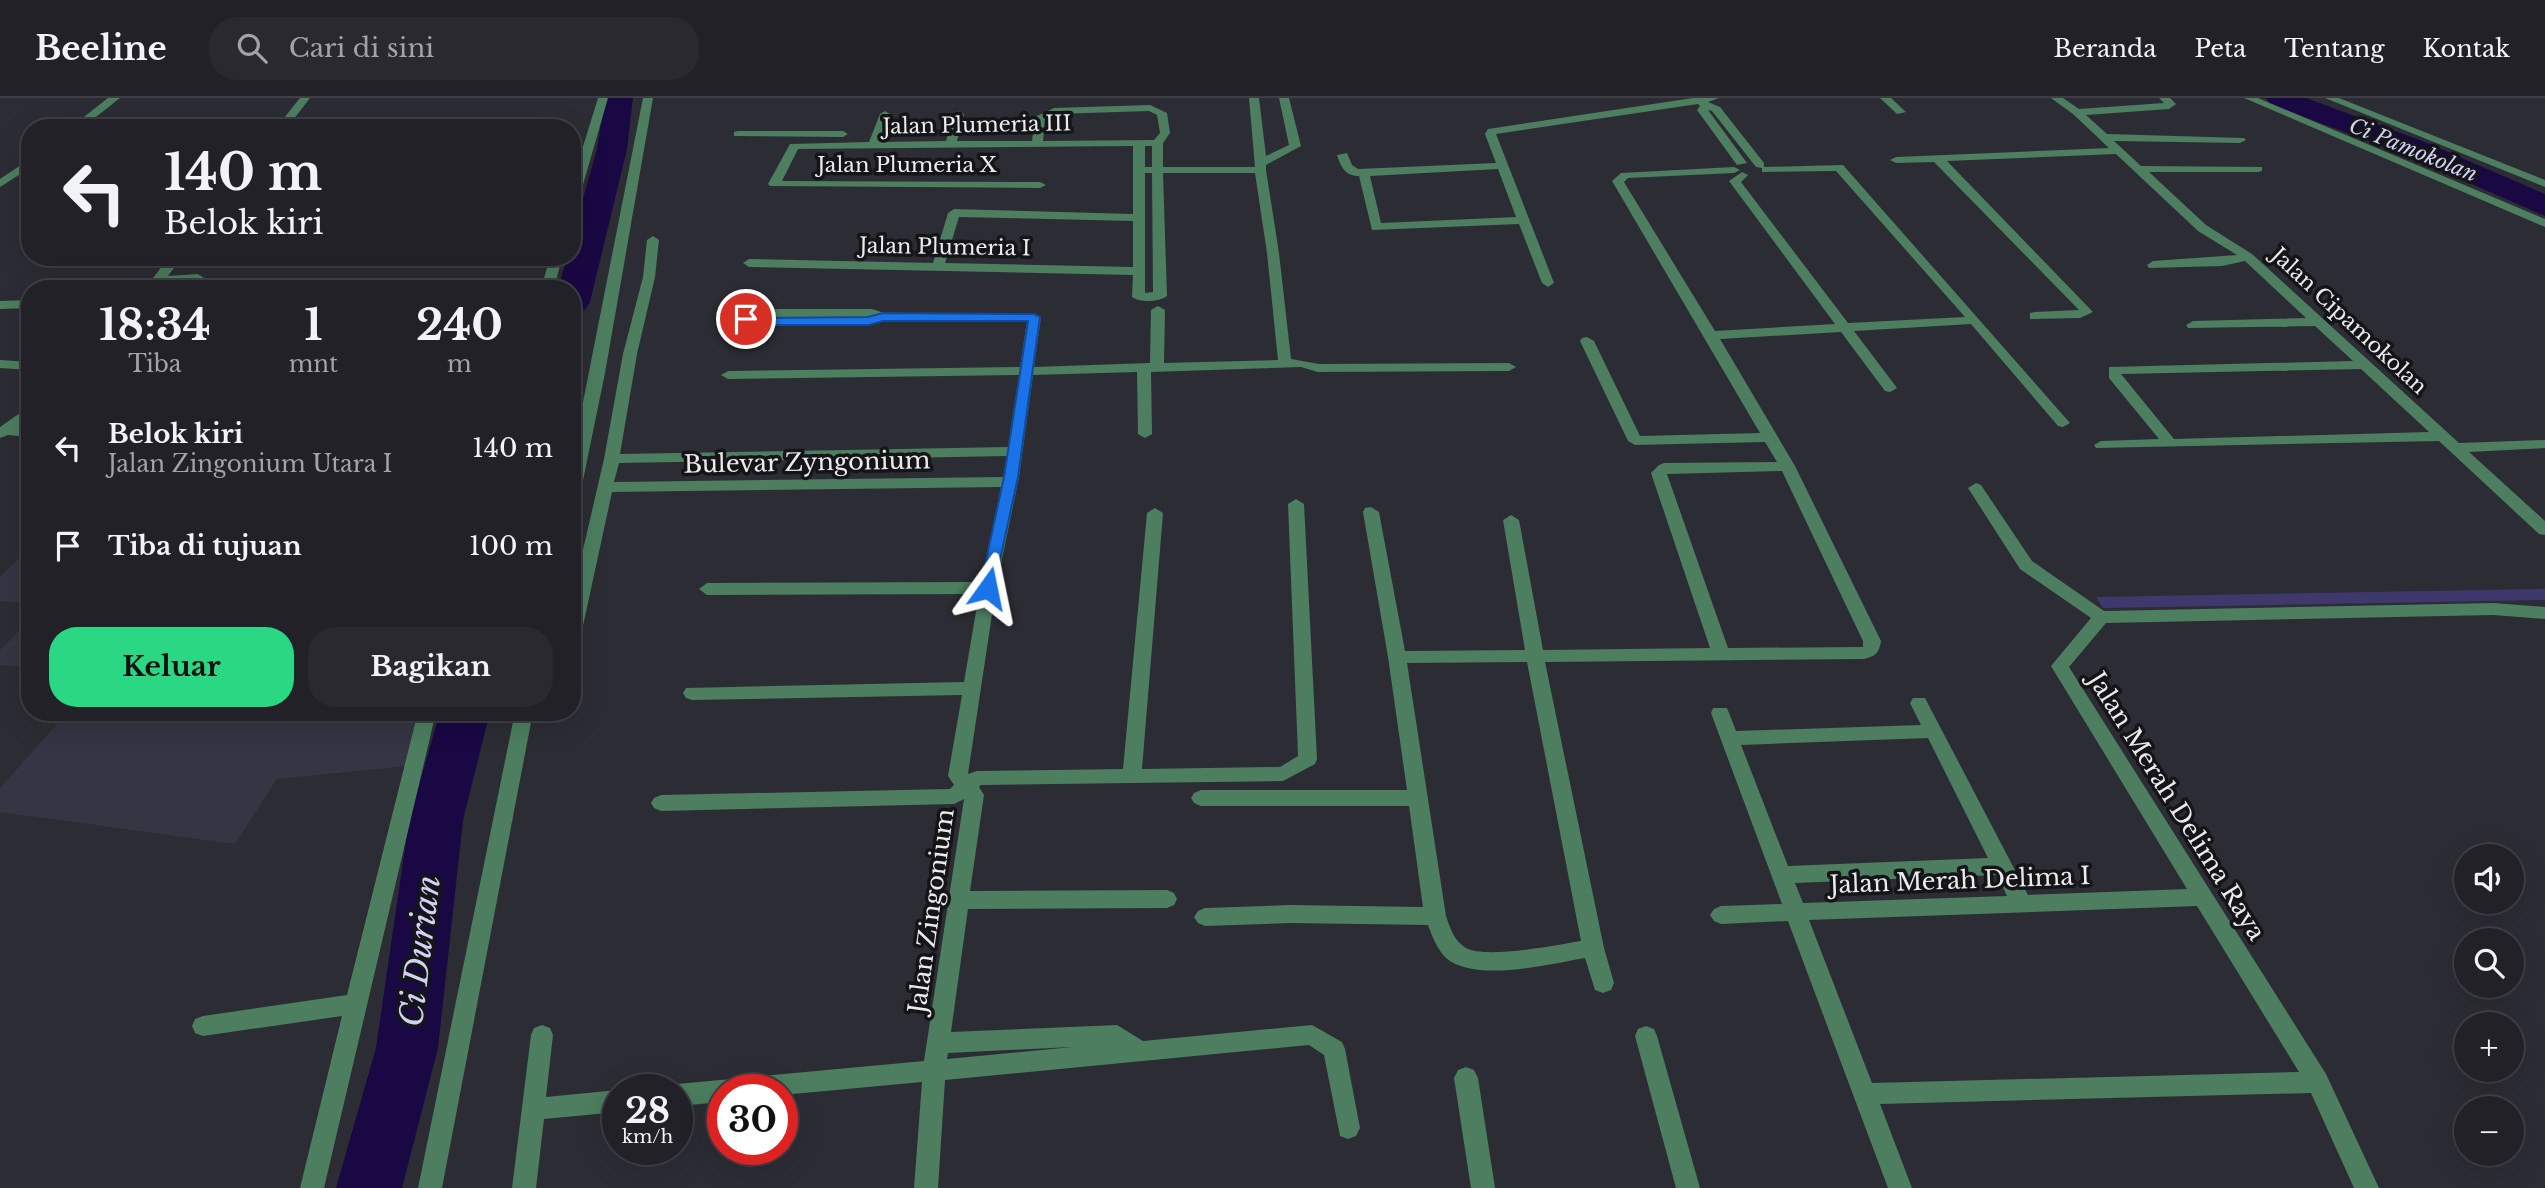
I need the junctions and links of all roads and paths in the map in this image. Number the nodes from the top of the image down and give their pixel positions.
1 (115, 98) edge
2 (305, 98) edge
3 (603, 98) edge
4 (648, 98) edge
5 (1254, 98) edge
6 (1284, 98) edge
7 (1885, 98) edge
8 (2056, 98) edge
9 (2164, 98) edge
10 (2249, 98) edge
11 (2330, 98) edge
12 (1705, 101) edge
13 (1901, 112) dead end
14 (2077, 112) junction
15 (885, 114) dead end
16 (959, 114) dead end
17 (87, 119) edge
18 (288, 119) edge
19 (738, 134) dead end
20 (821, 134) junction
21 (843, 134) dead end
22 (2105, 137) junction
23 (2239, 140) dead end
24 (1139, 143) junction
25 (1157, 143) junction
26 (1037, 144) junction
27 (873, 145) junction
28 (951, 145) junction
29 (815, 146) junction
30 (2119, 151) junction
31 (1343, 155) dead end
32 (1938, 159) junction
33 (1896, 160) dead end
34 (1261, 166) junction
35 (1500, 166) junction
36 (1763, 168) junction
37 (21, 169) edge
38 (2139, 169) junction
39 (2258, 169) dead end
40 (1139, 170) junction
41 (1157, 170) junction
42 (1739, 170) junction
43 (581, 172) edge
44 (1364, 173) junction
45 (0, 184) edge
46 (2545, 184) edge
47 (1040, 185) dead end
48 (1139, 218) junction
49 (1522, 220) junction
50 (2545, 223) edge
51 (653, 240) dead end
52 (2248, 257) junction
53 (749, 263) dead end
54 (2153, 265) dead end
55 (169, 266) edge
56 (938, 266) junction
57 (1140, 271) junction
58 (198, 278) dead end
59 (158, 280) edge
60 (185, 280) edge
61 (1548, 284) dead end
62 (21, 304) edge
63 (0, 305) edge
64 (1158, 310) dead end
65 (2035, 316) dead end
66 (883, 317) junction
67 (1975, 320) junction
68 (2318, 322) junction
69 (2193, 325) dead end
70 (1845, 326) junction
71 (1711, 335) junction
72 (1587, 341) dead end
73 (1285, 363) junction
74 (0, 365) edge
75 (2365, 365) junction
76 (21, 366) edge
77 (1150, 367) junction
78 (1509, 367) dead end
79 (1025, 371) junction
80 (728, 375) dead end
81 (1890, 388) dead end
82 (21, 417) edge
83 (2063, 423) dead end
84 (2, 432) edge
85 (21, 433) edge
86 (1145, 433) dead end
87 (2442, 436) junction
88 (1770, 437) junction
89 (2170, 443) junction
90 (2545, 444) edge
91 (2101, 445) dead end
92 (2456, 449) junction
93 (581, 453) edge
94 (612, 458) junction
95 (1787, 466) junction
96 (1012, 468) junction
97 (605, 487) junction
98 (1976, 488) dead end
99 (1296, 504) dead end
100 (1371, 512) dead end
101 (1155, 513) dead end
102 (1511, 520) dead end
103 (2545, 530) edge
104 (988, 588) junction
105 (707, 589) dead end
106 (581, 595) edge
107 (2543, 607) edge
108 (2101, 617) junction
109 (1721, 653) junction
110 (1397, 657) junction
111 (1535, 657) junction
112 (972, 688) junction
113 (692, 693) dead end
114 (1919, 703) dead end
115 (1720, 713) dead end
116 (425, 721) edge
117 (522, 721) edge
118 (1933, 731) junction
119 (1730, 738) junction
120 (1132, 776) junction
121 (966, 786) junction
122 (1200, 798) dead end
123 (1419, 798) junction
124 (662, 803) dead end
125 (2003, 866) junction
126 (1781, 876) junction
127 (2202, 897) junction
128 (1167, 899) dead end
129 (959, 900) junction
130 (2022, 904) junction
131 (1795, 912) junction
132 (1721, 915) dead end
133 (1435, 916) junction
134 (1205, 917) dead end
135 (1593, 948) junction
136 (1603, 983) dead end
137 (356, 1004) junction
138 (203, 1026) dead end
139 (542, 1035) dead end
140 (1646, 1037) dead end
141 (939, 1043) junction
142 (1140, 1051) junction
143 (934, 1070) junction
144 (1466, 1078) dead end
145 (2318, 1082) junction
146 (798, 1083) edge
147 (1866, 1094) junction
148 (602, 1103) edge
149 (534, 1109) junction
150 (1348, 1128) dead end
151 (312, 1188) edge
152 (430, 1188) edge
153 (524, 1188) edge
154 (926, 1188) edge
155 (1483, 1188) edge
156 (1688, 1188) edge
157 (1900, 1188) edge
158 (2367, 1188) edge

1 - 17 street
2 - 18 street
3 - 43 street
4 - 93 street
5 - 34 street
6 - 34 street
7 - 13 street
8 - 14 street, Jalan Cipamokolan
9 - 14 street
10 - 50 street
11 - 46 street
12 - 35 street
12 - 36 street
12 - 42 street
14 - 22 street, Jalan Cipamokolan
15 - 27 street
16 - 28 street
19 - 20 street
20 - 21 street
20 - 29 street
22 - 23 street
22 - 30 street, Jalan Cipamokolan
24 - 25 street, Jalan Plumeria III
24 - 26 street, Jalan Plumeria III
24 - 40 street
25 - 26 street
25 - 41 street
26 - 28 street, Jalan Plumeria III
27 - 28 street, Jalan Plumeria III
27 - 29 street, Jalan Plumeria III
29 - 47 street, Jalan Plumeria X
30 - 32 street
30 - 38 street, Jalan Cipamokolan
31 - 44 street
32 - 33 street
32 - 65 street
34 - 41 street
34 - 73 street
35 - 44 street
35 - 49 street
36 - 42 street
36 - 67 street
37 - 45 street
38 - 39 street
38 - 52 street, Jalan Cipamokolan
40 - 41 street
40 - 48 street
41 - 57 street
42 - 70 street
42 - 71 street
44 - 49 street
48 - 56 street
48 - 57 street
49 - 61 street
51 - 94 street
52 - 54 street
52 - 68 street, Jalan Cipamokolan
53 - 56 street, Jalan Plumeria I
55 - 59 street
56 - 57 street, Jalan Plumeria I
58 - 60 street
62 - 63 street
64 - 77 street
66 - 66 street
66 - 79 street, Jalan Zingonium
67 - 70 street
67 - 83 street
68 - 69 street
68 - 75 street, Jalan Cipamokolan
70 - 71 street
70 - 81 street
71 - 88 street
72 - 88 street
73 - 77 street
73 - 78 street
74 - 76 street
75 - 87 street, Jalan Cipamokolan
75 - 89 street
77 - 79 street
77 - 86 street
79 - 80 street
79 - 96 street, Jalan Zingonium
82 - 84 street
84 - 85 street
87 - 89 street
87 - 92 street, Jalan Cipamokolan
88 - 95 street
89 - 91 street
90 - 92 street
92 - 103 street, Jalan Cipamokolan
94 - 96 street, Bulevar Zyngonium
94 - 97 street
95 - 109 street
95 - 109 street
96 - 97 street, Bulevar Zyngonium
96 - 104 street, Jalan Zingonium
97 - 106 street
98 - 108 street
99 - 120 street
100 - 110 street
101 - 120 street
102 - 111 street
104 - 105 street
104 - 112 street, Jalan Zingonium
107 - 108 street
108 - 127 street, Jalan Merah Delima Raya
109 - 111 street
110 - 111 street
110 - 123 street
111 - 135 street
112 - 113 street
112 - 121 street, Jalan Zingonium
114 - 118 street
115 - 119 street
116 - 137 street
117 - 152 street
118 - 119 street
118 - 125 street
119 - 126 street
120 - 121 street
121 - 124 street
121 - 129 street, Jalan Zingonium
122 - 123 street
123 - 133 street
125 - 126 street
125 - 130 street
126 - 131 street
127 - 130 street, Jalan Merah Delima I
127 - 145 street, Jalan Merah Delima Raya
128 - 129 street
129 - 141 street, Jalan Zingonium
130 - 131 street, Jalan Merah Delima I
131 - 132 street, Jalan Merah Delima I
131 - 147 street
133 - 134 street
133 - 135 street
135 - 136 street
137 - 138 street
137 - 151 street
139 - 149 street
140 - 156 street
141 - 142 street
141 - 143 street, Jalan Zingonium
142 - 143 street
142 - 150 street
143 - 146 street
143 - 154 street, Jalan Zingonium
144 - 155 street
145 - 147 street
145 - 158 street, Jalan Merah Delima Raya
147 - 157 street
148 - 149 street
149 - 153 street

